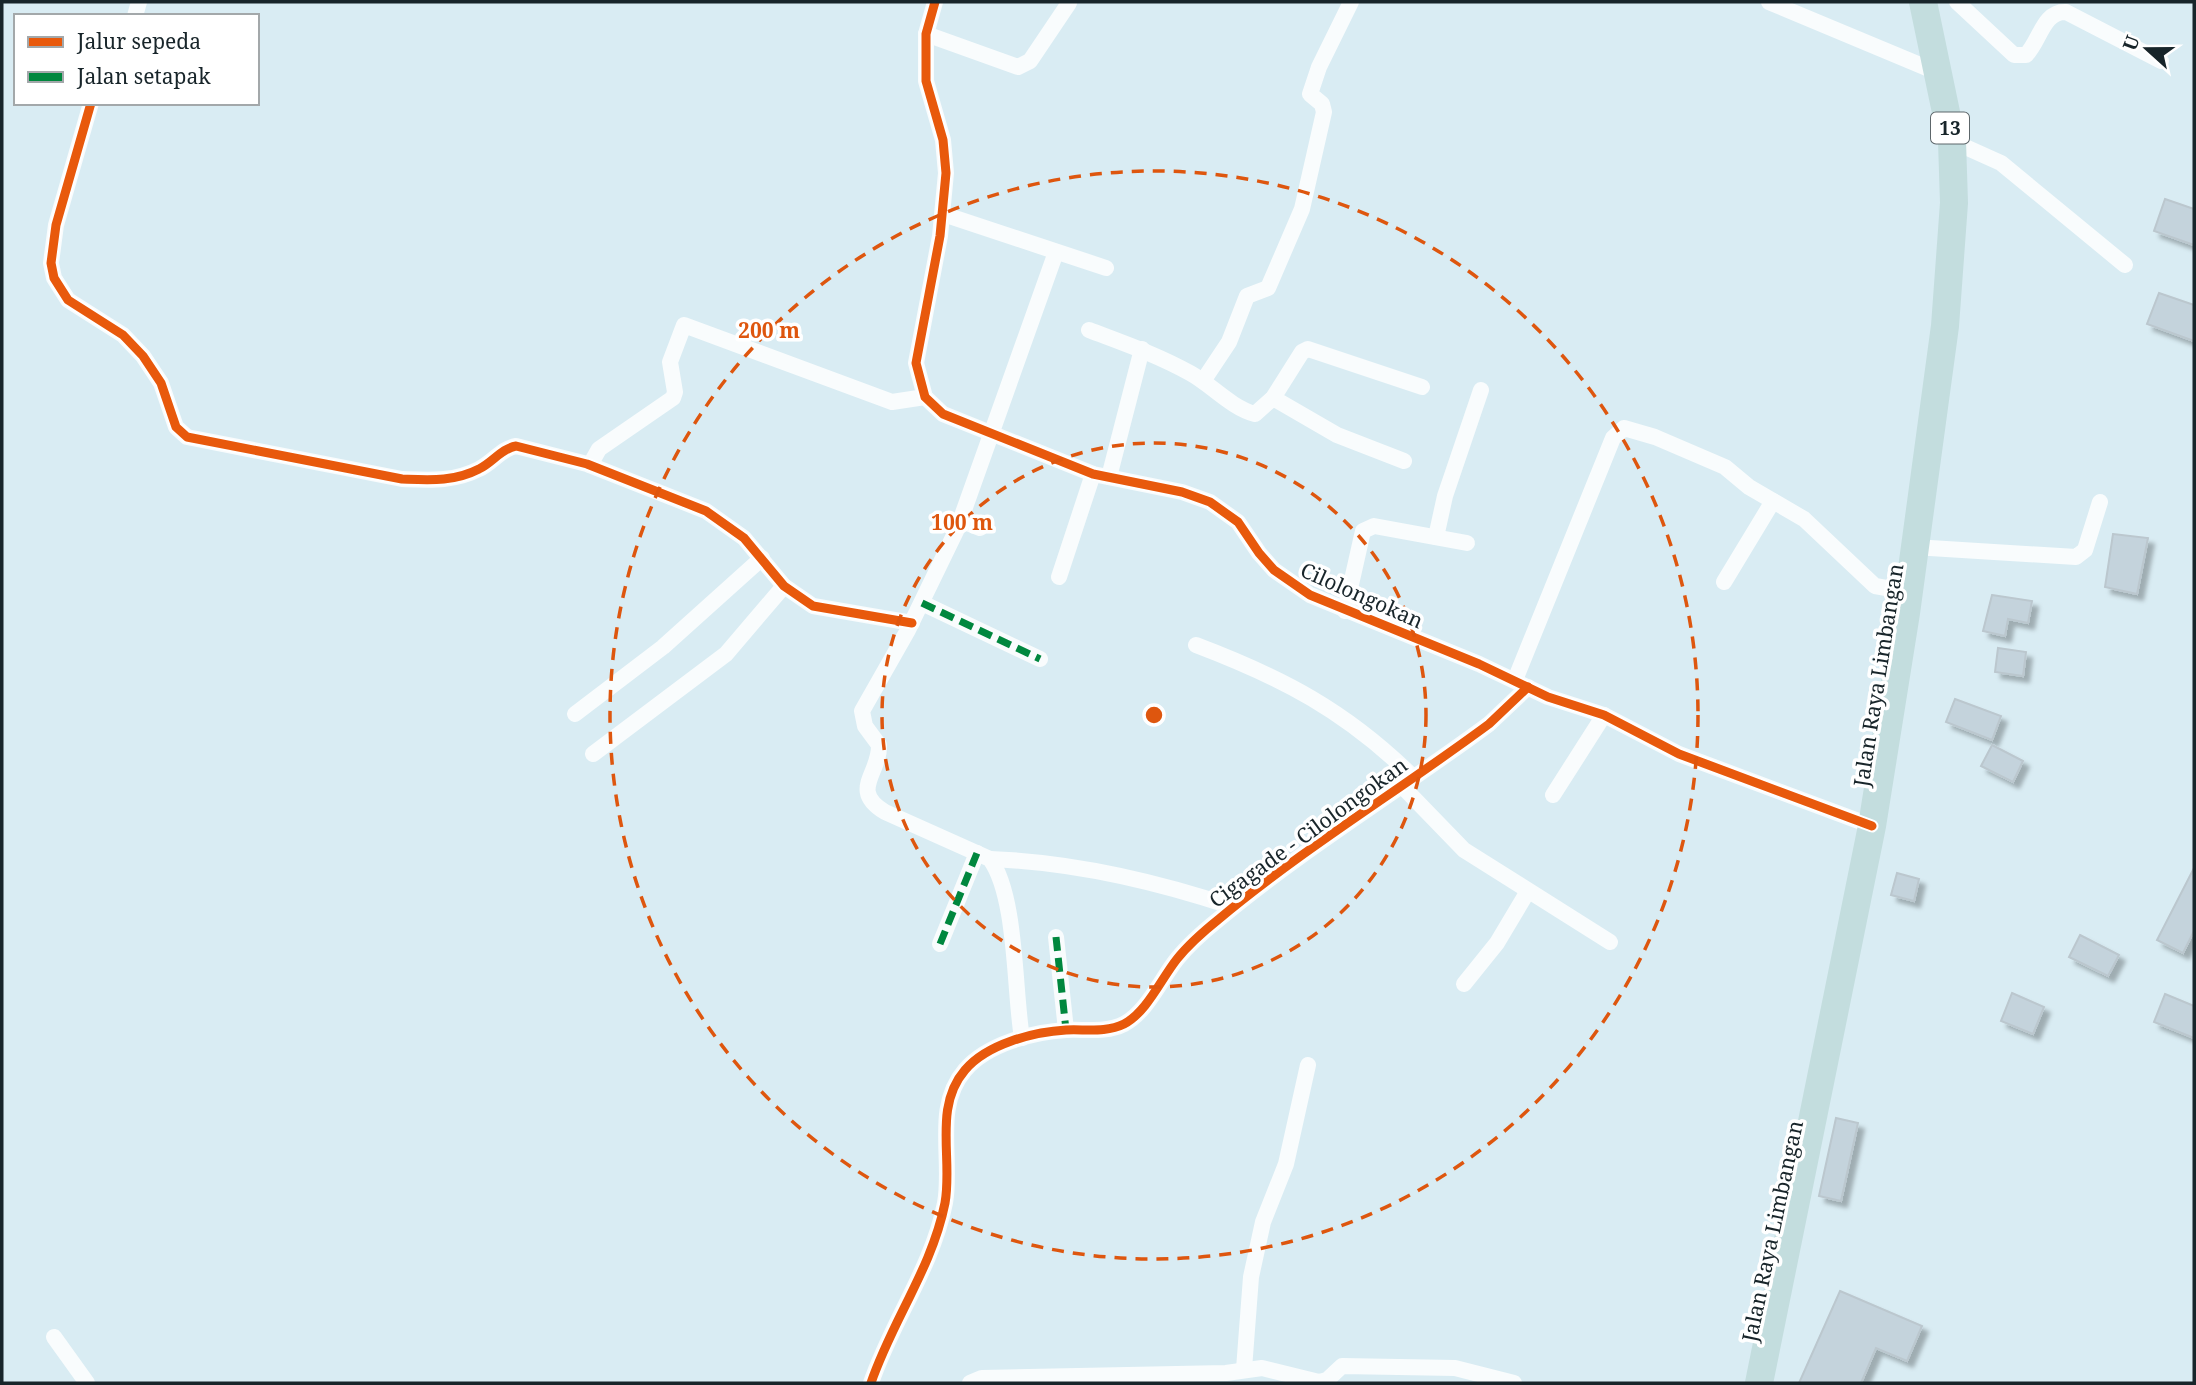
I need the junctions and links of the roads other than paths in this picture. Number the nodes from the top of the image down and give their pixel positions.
1 (935, 2) edge
2 (1351, 2) edge
3 (1769, 2) edge
4 (1923, 2) edge
5 (1957, 2) edge
6 (1069, 3) edge
7 (926, 34) junction
8 (2161, 61) dead end
9 (1939, 73) junction
10 (90, 105) edge
11 (1952, 141) junction
12 (943, 214) junction
13 (1056, 252) junction
14 (2125, 265) dead end
15 (1106, 268) dead end
16 (1089, 330) dead end
17 (1142, 349) junction
18 (1203, 382) junction
19 (1422, 387) dead end
20 (1481, 390) dead end
21 (925, 397) junction
22 (1273, 398) junction
23 (992, 434) junction
24 (1404, 461) dead end
25 (588, 465) junction
26 (1101, 476) junction
27 (1773, 501) junction
28 (2100, 502) dead end
29 (960, 520) junction
30 (980, 528) dead end
31 (1436, 537) junction
32 (1467, 542) dead end
33 (1914, 547) junction
34 (762, 558) junction
35 (1059, 577) dead end
36 (1724, 582) dead end
37 (784, 586) junction
38 (1909, 592) junction
39 (922, 603) junction
40 (1345, 611) junction
41 (912, 623) junction
42 (1196, 645) dead end
43 (1040, 659) dead end
44 (1522, 684) junction
45 (575, 714) dead end
46 (1604, 715) junction
47 (593, 754) dead end
48 (1407, 781) junction
49 (1553, 794) dead end
50 (1872, 826) junction
51 (983, 856) junction
52 (1528, 891) junction
53 (1233, 907) junction
54 (1056, 937) dead end
55 (1610, 942) dead end
56 (940, 944) dead end
57 (1464, 984) dead end
58 (1066, 1030) junction
59 (1022, 1038) junction
60 (1308, 1065) dead end
61 (54, 1336) dead end
62 (1244, 1369) junction
63 (87, 1383) edge
64 (871, 1383) edge
65 (970, 1383) edge
66 (1514, 1383) edge
67 (1759, 1383) edge

1 - 7 street
2 - 18 street
3 - 9 street
4 - 9 highway, Jalan Raya Limbangan / 13
5 - 8 street
6 - 7 street
7 - 12 street
9 - 11 highway, Jalan Raya Limbangan / 13
10 - 25 street
11 - 14 street
11 - 33 highway, Jalan Raya Limbangan / 13
12 - 13 street
12 - 21 street
13 - 15 street
13 - 23 street
16 - 17 street
17 - 18 street
17 - 26 street
18 - 22 street
19 - 22 street
20 - 31 street
21 - 23 street, Cilolongokan
21 - 25 street
22 - 24 street
23 - 26 street, Cilolongokan
23 - 29 street
25 - 34 street
26 - 35 street
26 - 40 street, Cilolongokan
27 - 36 street
27 - 38 street
27 - 44 street
28 - 33 street
29 - 30 street
29 - 39 street
31 - 32 street
31 - 40 street
33 - 38 highway, Jalan Raya Limbangan / 13
34 - 37 street
34 - 45 street
37 - 41 street
37 - 47 street
38 - 50 highway, Jalan Raya Limbangan / 13
39 - 41 street
39 - 43 street
40 - 44 street, Cilolongokan
41 - 51 street
42 - 48 street
44 - 46 street, Cilolongokan
44 - 48 street, Cigagade - Cilolongokan
46 - 49 street
46 - 50 street, Cilolongokan
48 - 52 street
48 - 53 street, Cigagade - Cilolongokan
50 - 67 highway, Jalan Raya Limbangan / 13
51 - 53 street
51 - 56 street
51 - 59 street
52 - 55 street
52 - 57 street
53 - 58 street, Cigagade - Cilolongokan
54 - 58 street
58 - 59 street, Cigagade - Cilolongokan
59 - 64 street, Cigagade - Cilolongokan
60 - 62 street
61 - 63 street
62 - 65 street
62 - 66 street

